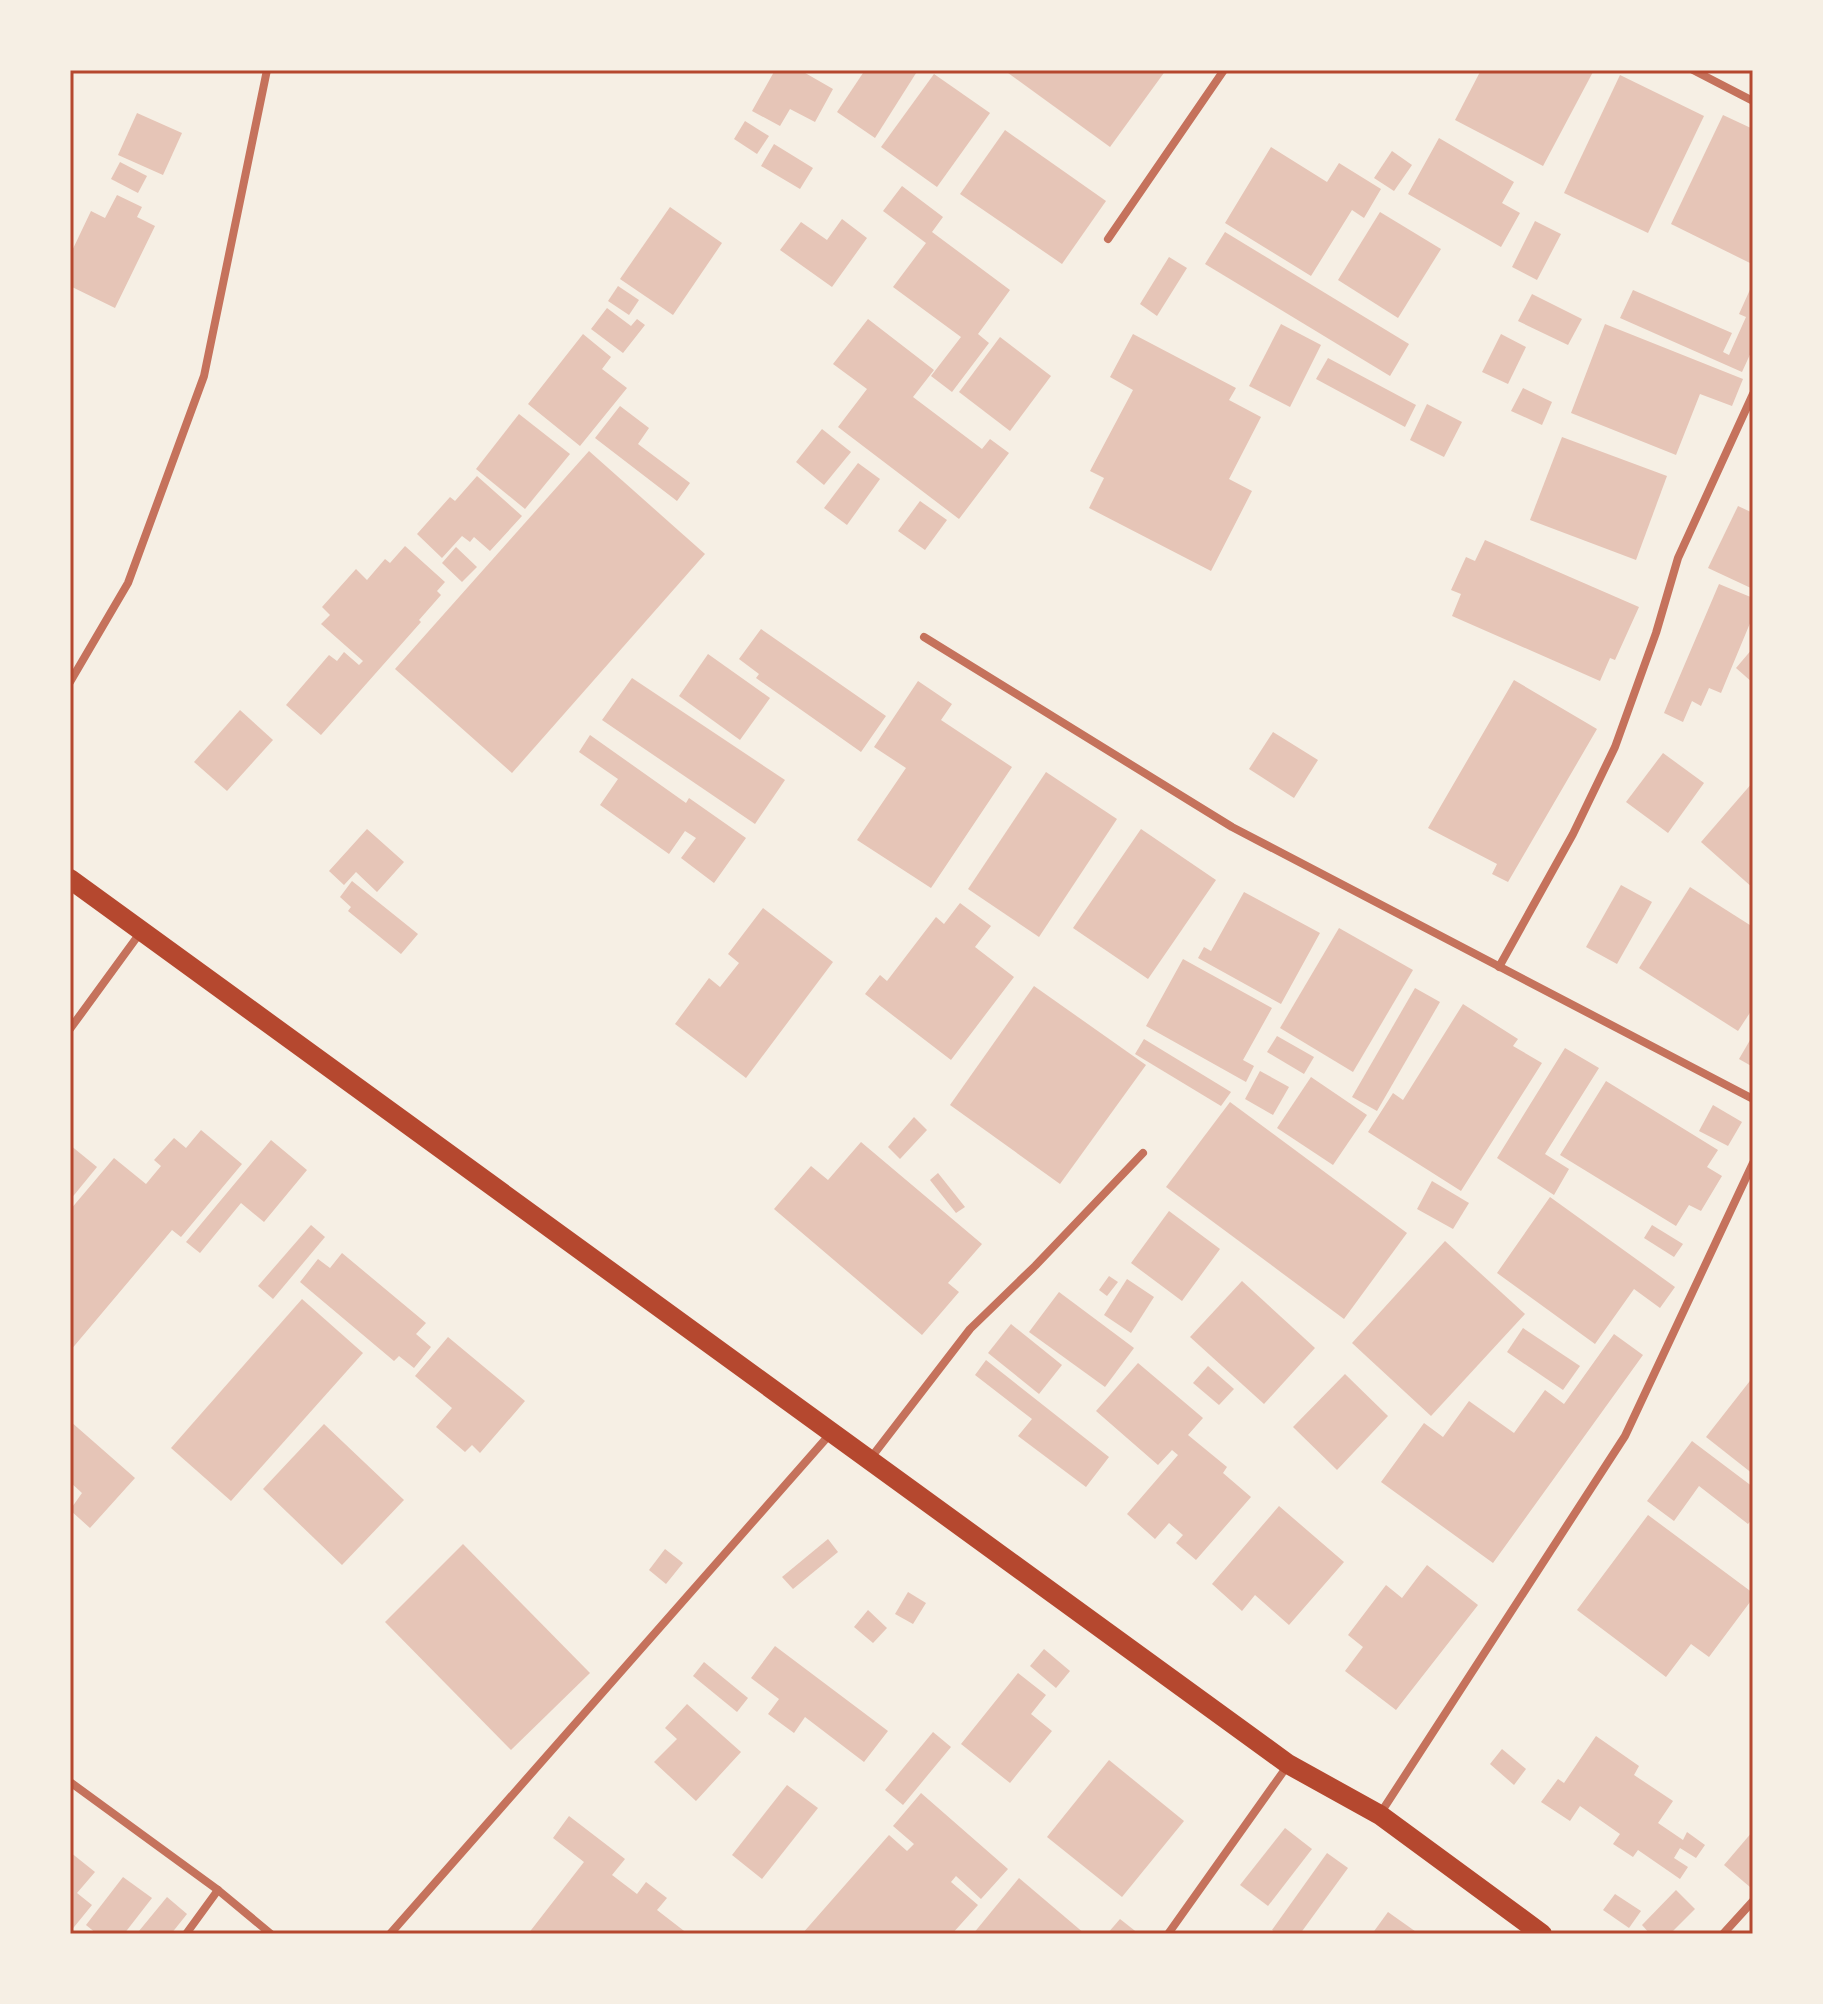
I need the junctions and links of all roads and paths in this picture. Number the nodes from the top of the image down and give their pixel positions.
1 (267, 70) edge
2 (1224, 70) edge
3 (1693, 70) edge
4 (1753, 101) edge
5 (1108, 239) dead end
6 (1753, 394) edge
7 (924, 637) dead end
8 (70, 682) edge
9 (70, 879) edge
10 (141, 932) junction
11 (1499, 967) junction
12 (70, 1029) edge
13 (1753, 1099) edge
14 (1143, 1153) dead end
15 (1753, 1163) edge
16 (832, 1433) junction
17 (869, 1460) junction
18 (1288, 1764) junction
19 (70, 1782) edge
20 (1380, 1815) junction
21 (218, 1890) junction
22 (1753, 1901) edge
23 (186, 1934) edge
24 (271, 1934) edge
25 (390, 1934) edge
26 (1168, 1934) edge
27 (1542, 1934) edge
28 (1723, 1934) edge

1 - 8 street
2 - 5 street
3 - 4 street
6 - 11 street
7 - 11 street
9 - 10 main road
10 - 12 street
10 - 16 main road
11 - 13 street
14 - 17 street
15 - 20 street
16 - 17 main road
16 - 25 street
17 - 18 main road
18 - 20 main road
18 - 26 street
19 - 21 street
20 - 27 main road
21 - 23 street
21 - 24 street
22 - 28 street

